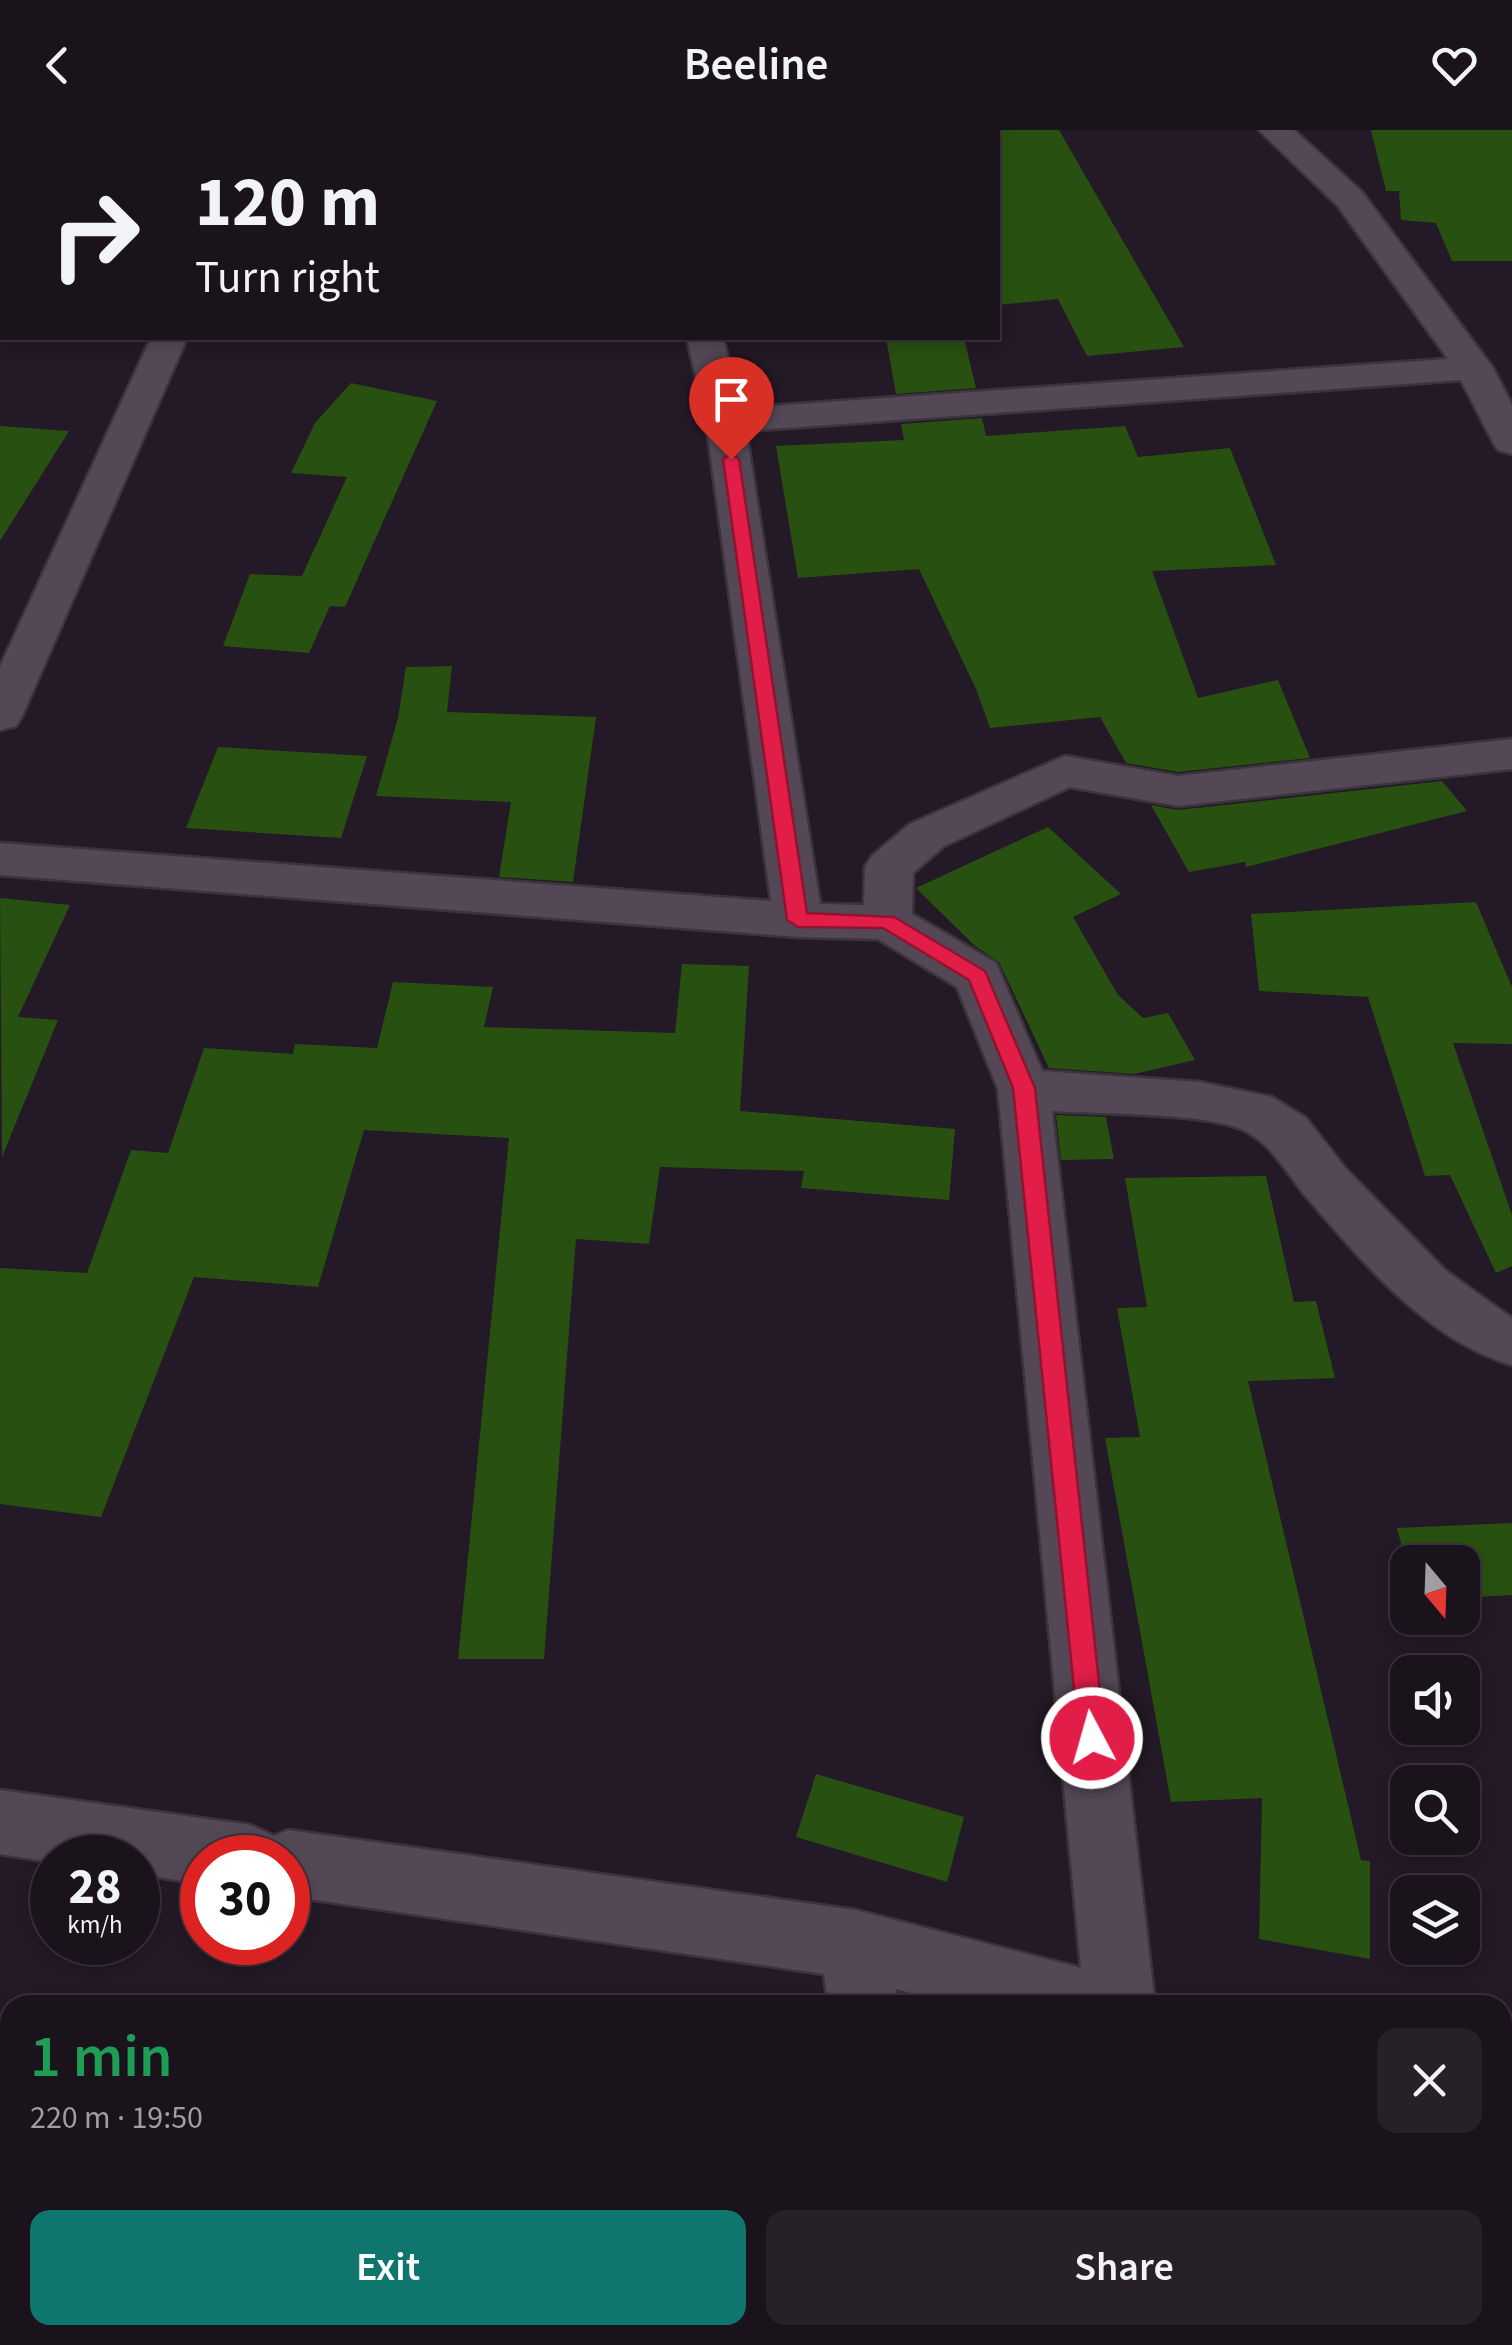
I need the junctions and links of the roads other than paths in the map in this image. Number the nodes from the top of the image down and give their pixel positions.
1 (1275, 130) edge
2 (168, 340) edge
3 (706, 340) edge
4 (1474, 368) junction
5 (725, 420) junction
6 (1512, 442) edge
7 (0, 716) edge
8 (1512, 754) edge
9 (0, 859) edge
10 (798, 920) junction
11 (886, 922) junction
12 (1024, 1088) junction
13 (1512, 1342) edge
14 (0, 1822) edge
15 (180, 1848) edge
16 (310, 1867) edge
17 (859, 1975) edge
18 (1012, 1995) edge
19 (1119, 1995) edge

1 - 4 street
2 - 7 street
3 - 5 street
4 - 5 street
4 - 6 street
5 - 10 street
8 - 11 street
9 - 10 street
10 - 11 street
11 - 12 street
12 - 13 street
12 - 19 street
14 - 15 street
16 - 17 street
17 - 18 street

